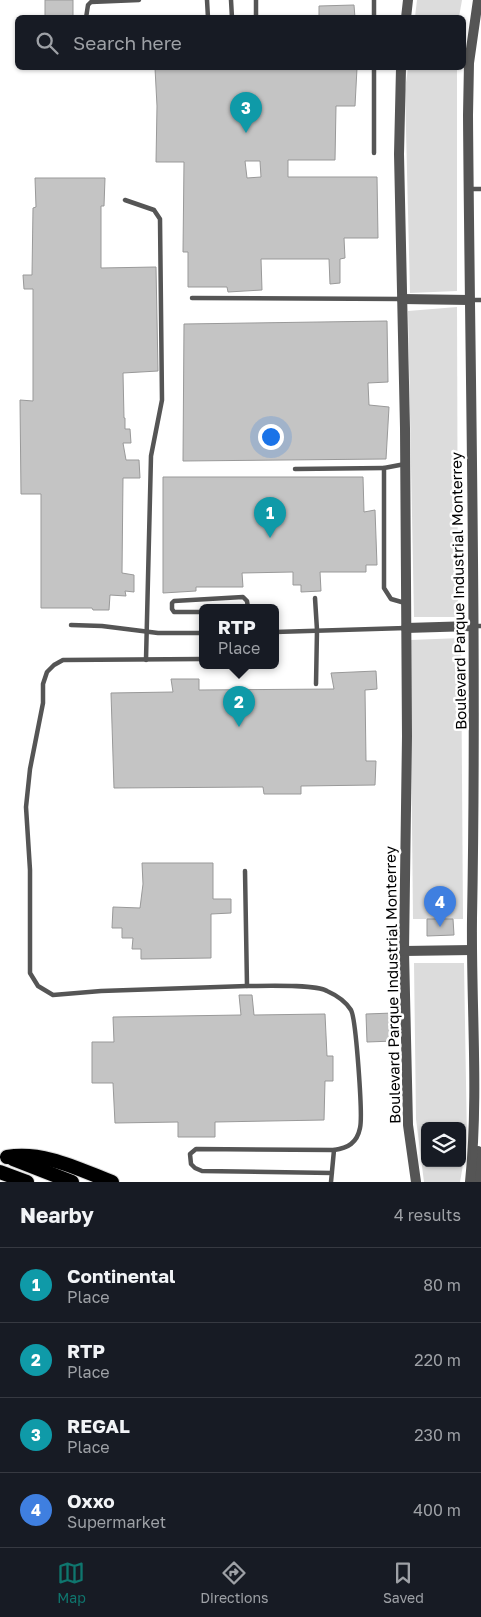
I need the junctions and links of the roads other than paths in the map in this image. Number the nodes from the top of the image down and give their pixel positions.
1 (139, 0) edge
2 (208, 0) edge
3 (231, 0) edge
4 (256, 0) edge
5 (374, 0) edge
6 (408, 0) edge
7 (478, 0) edge
8 (86, 15) edge
9 (208, 15) edge
10 (232, 15) edge
11 (256, 15) edge
12 (374, 15) edge
13 (406, 15) edge
14 (374, 70) edge
15 (400, 70) edge
16 (374, 153) dead end
17 (468, 189) junction
18 (481, 190) edge
19 (125, 200) dead end
20 (192, 298) dead end
21 (402, 299) junction
22 (469, 300) junction
23 (481, 300) edge
24 (405, 464) junction
25 (384, 468) junction
26 (295, 469) dead end
27 (476, 481) edge
28 (315, 598) dead end
29 (406, 603) junction
30 (247, 604) edge
31 (199, 612) edge
32 (71, 625) dead end
33 (477, 626) edge
34 (406, 628) junction
35 (316, 630) junction
36 (145, 632) junction
37 (279, 632) edge
38 (199, 633) edge
39 (199, 659) edge
40 (146, 660) junction
41 (316, 684) dead end
42 (245, 872) dead end
43 (404, 950) junction
44 (472, 950) junction
45 (247, 986) junction
46 (478, 1096) edge
47 (478, 1112) edge
48 (475, 1126) junction
49 (334, 1150) junction
50 (4, 1155) edge
51 (0, 1172) edge
52 (332, 1173) junction
53 (0, 1178) edge
54 (8, 1182) edge
55 (27, 1182) edge
56 (72, 1182) edge
57 (112, 1182) edge
58 (331, 1182) edge
59 (415, 1182) edge
60 (470, 1182) edge
61 (479, 1182) edge

1 - 8 lane
2 - 9 lane
3 - 10 lane
4 - 11 lane
5 - 12 lane
6 - 13 street
7 - 17 street, Boulevard Parque Industrial Monterrey
14 - 16 lane
15 - 21 street, Boulevard Parque Industrial Monterrey
17 - 18 lane
17 - 22 street, Boulevard Parque Industrial Monterrey
19 - 36 lane
20 - 21 lane
21 - 22 street
21 - 24 street, Boulevard Parque Industrial Monterrey
22 - 23 lane
22 - 27 street, Boulevard Parque Industrial Monterrey
24 - 25 lane
24 - 29 street, Boulevard Parque Industrial Monterrey
25 - 26 lane
25 - 29 lane
27 - 33 street, Boulevard Parque Industrial Monterrey
28 - 35 lane
29 - 34 street, Boulevard Parque Industrial Monterrey
30 - 31 lane
32 - 36 lane
33 - 34 street
33 - 44 street, Boulevard Parque Industrial Monterrey
34 - 35 lane
34 - 43 street, Boulevard Parque Industrial Monterrey
35 - 37 lane
35 - 41 lane
36 - 38 lane
36 - 40 lane
39 - 40 lane
40 - 45 lane
42 - 45 lane
43 - 44 street
43 - 59 street, Boulevard Parque Industrial Monterrey
44 - 46 street, Boulevard Parque Industrial Monterrey
45 - 49 lane
46 - 47 street, Boulevard Parque Industrial Monterrey
47 - 48 street, Boulevard Parque Industrial Monterrey
48 - 60 street, Boulevard Parque Industrial Monterrey
48 - 61 street
49 - 52 lane
49 - 52 lane
50 - 56 highway
50 - 57 highway
51 - 55 highway
52 - 58 lane
53 - 54 highway

